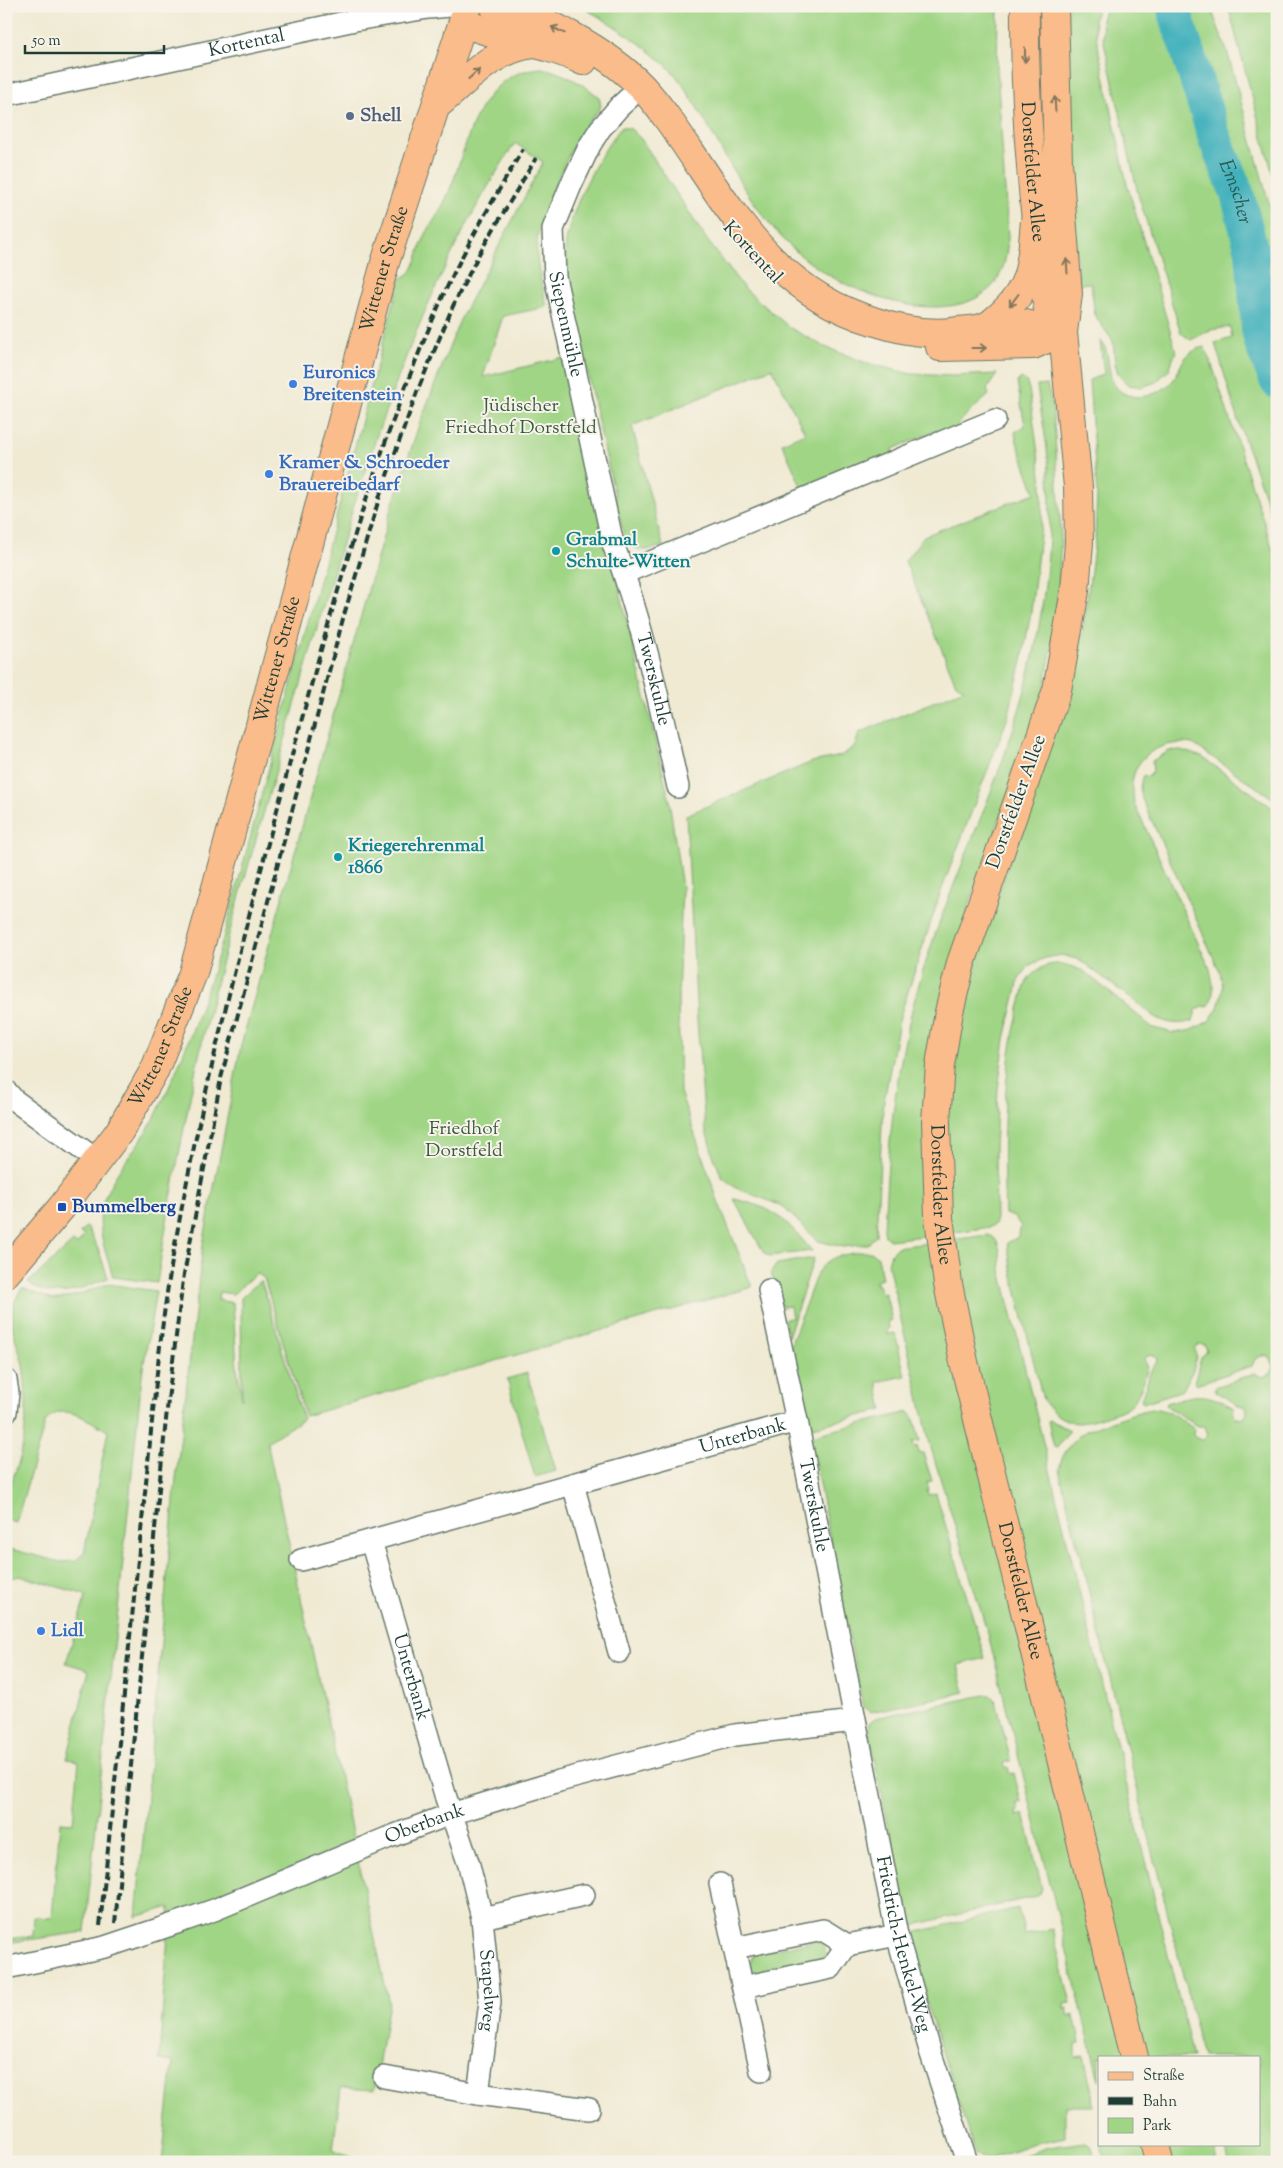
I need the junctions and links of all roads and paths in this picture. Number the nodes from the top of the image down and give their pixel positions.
1 (494, 6) edge
2 (1026, 6) edge
3 (1054, 6) edge
4 (461, 12) edge
5 (540, 44) junction
6 (636, 92) junction
7 (6, 95) edge
8 (437, 105) junction
9 (1035, 221) junction
10 (986, 327) junction
11 (1063, 332) junction
12 (995, 420) dead end
13 (624, 573) junction
14 (678, 787) dead end
15 (6, 1091) edge
16 (98, 1161) junction
17 (6, 1273) edge
18 (769, 1290) dead end
19 (6, 1380) edge
20 (6, 1412) edge
21 (797, 1421) junction
22 (572, 1484) junction
23 (371, 1541) junction
24 (301, 1560) dead end
25 (620, 1652) dead end
26 (854, 1721) junction
27 (451, 1814) junction
28 (720, 1884) dead end
29 (584, 1895) dead end
30 (482, 1918) junction
31 (897, 1935) junction
32 (847, 1945) junction
33 (734, 1948) junction
34 (6, 1968) edge
35 (743, 1987) junction
36 (1134, 2056) edge
37 (761, 2071) dead end
38 (384, 2077) dead end
39 (478, 2094) junction
40 (589, 2109) dead end
41 (1155, 2146) edge
42 (967, 2162) edge
43 (1159, 2162) edge

6 -> 1 main road, Kortental
2 -> 9 main road, Dorstfelder Allee
11 -> 3 main road, Dorstfelder Allee
4 - 5 main road, Kortental
4 - 7 street, Kortental
4 - 8 main road, Wittener Straße
5 - 6 main road, Kortental
8 -> 5 main road
6 - 10 main road, Kortental
6 -> 11 main road, Kortental
6 - 13 street, Siepenmühle
8 - 16 main road, Wittener Straße
9 -> 10 main road
9 - 11 main road, Dorstfelder Allee
10 - 11 main road, Kortental
11 - 36 main road, Dorstfelder Allee
12 - 13 street
13 - 14 street, Twerskuhle
15 - 16 street
16 - 17 main road, Wittener Straße
18 - 21 street, Twerskuhle
19 - 20 street
21 - 22 street, Unterbank
21 - 26 street, Twerskuhle
22 - 23 street, Unterbank
22 - 25 street
23 - 24 street, Unterbank
23 - 27 street, Unterbank
26 - 27 street, Oberbank
26 - 31 street, Friedrich-Henkel-Weg
27 - 30 street, Stapelweg
27 - 34 street, Oberbank
28 - 33 street
29 - 30 street
30 - 39 street, Stapelweg
31 - 32 street
31 - 42 street, Friedrich-Henkel-Weg
32 - 33 street
32 - 35 street
33 - 35 street
35 - 37 street
38 - 39 street
39 - 40 street
41 - 43 main road

